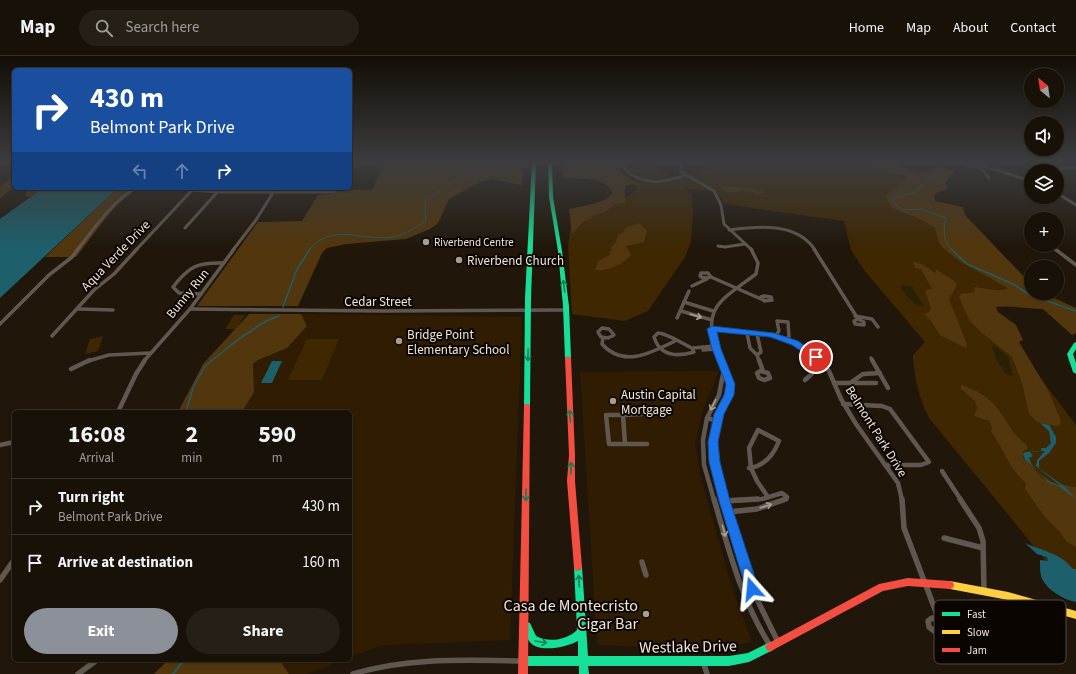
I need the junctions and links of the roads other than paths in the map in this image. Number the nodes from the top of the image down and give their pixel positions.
1 (131, 191) edge
2 (191, 191) edge
3 (211, 191) edge
4 (533, 191) edge
5 (551, 191) edge
6 (713, 191) edge
7 (218, 192) junction
8 (273, 192) junction
9 (334, 192) dead end
10 (1064, 198) edge
11 (1076, 205) edge
12 (185, 228) dead end
13 (729, 230) junction
14 (745, 244) junction
15 (718, 246) dead end
16 (1058, 252) edge
17 (224, 263) junction
18 (1076, 265) edge
19 (692, 286) dead end
20 (736, 289) junction
21 (689, 291) dead end
22 (201, 294) junction
23 (761, 298) dead end
24 (684, 302) junction
25 (79, 309) junction
26 (190, 309) junction
27 (113, 310) dead end
28 (566, 310) junction
29 (528, 311) junction
30 (681, 311) junction
31 (713, 311) junction
32 (677, 318) dead end
33 (712, 320) junction
34 (0, 324) edge
35 (878, 327) dead end
36 (712, 329) junction
37 (747, 333) junction
38 (757, 334) junction
39 (52, 336) dead end
40 (775, 336) junction
41 (603, 338) dead end
42 (785, 339) junction
43 (675, 341) junction
44 (1076, 344) edge
45 (716, 348) junction
46 (693, 349) junction
47 (660, 350) junction
48 (150, 353) junction
49 (757, 355) junction
50 (871, 358) dead end
51 (826, 367) junction
52 (71, 369) dead end
53 (724, 369) junction
54 (763, 371) dead end
55 (1076, 372) edge
56 (880, 373) junction
57 (805, 380) dead end
58 (834, 382) junction
59 (850, 383) junction
60 (876, 383) dead end
61 (888, 388) dead end
62 (843, 404) junction
63 (119, 410) edge
64 (642, 414) dead end
65 (623, 415) junction
66 (707, 418) junction
67 (718, 421) junction
68 (12, 442) edge
69 (625, 444) junction
70 (647, 444) dead end
71 (0, 445) edge
72 (885, 465) junction
73 (749, 468) junction
74 (942, 471) dead end
75 (768, 497) junction
76 (725, 504) junction
77 (716, 506) junction
78 (728, 512) junction
79 (944, 538) dead end
80 (983, 548) junction
81 (642, 562) dead end
82 (12, 563) edge
83 (646, 574) dead end
84 (0, 580) edge
85 (923, 582) junction
86 (984, 592) junction
87 (1016, 600) edge
88 (934, 608) edge
89 (524, 611) junction
90 (1066, 612) edge
91 (1076, 615) edge
92 (582, 631) junction
93 (778, 642) junction
94 (771, 647) junction
95 (523, 661) junction
96 (703, 661) junction
97 (95, 662) edge
98 (582, 662) junction
99 (78, 674) edge
100 (353, 674) edge
101 (523, 674) edge
102 (584, 674) edge
103 (707, 674) edge

1 - 34 street
2 - 25 street, Aqua Verde Drive
3 - 7 street
4 - 29 main road
28 -> 5 main road
6 - 13 street
7 - 8 street
7 - 12 street
8 - 9 street
8 - 17 street, Bunny Run
10 - 11 street
13 - 14 street
13 - 35 street
14 - 15 street
14 - 20 street
16 - 18 street
17 - 22 street, Bunny Run
17 - 22 street
19 - 20 street
20 - 23 street
20 - 31 street
21 - 24 street
22 - 26 street, Bunny Run
24 - 30 street
24 - 31 street
25 - 27 street
25 - 39 street, Aqua Verde Drive
26 - 29 street, Cedar Street
26 - 48 street, Bunny Run
28 - 29 street, Cedar Street
92 -> 28 main road
29 -> 89 main road
30 - 32 street
30 -> 33 street
31 - 33 street
33 - 36 street
36 - 37 street, Belmont Park Drive
36 - 45 street
37 - 38 street, Belmont Park Drive
37 - 49 street
38 - 40 street, Belmont Park Drive
38 - 49 street
40 - 42 street, Belmont Park Drive
40 - 42 street
41 - 47 street
42 - 51 street, Belmont Park Drive
43 - 46 street
43 - 47 street
43 - 47 street
44 - 55 main road
45 - 46 street
45 - 53 street
46 - 47 street
48 - 52 street
48 - 63 street, Bunny Run
49 - 54 street
50 - 56 street
51 - 57 street
51 - 58 street, Belmont Park Drive
53 -> 66 street
53 - 67 street
56 - 59 street
56 - 61 street
58 - 59 street
58 - 62 street, Belmont Park Drive
59 - 60 street
62 - 72 street, Belmont Park Drive
62 - 72 street
64 - 65 street
65 - 69 street
65 - 69 street
66 - 67 street
66 - 77 street
67 - 76 street
68 - 71 street
69 - 70 street
72 - 85 street, Belmont Park Drive
73 - 73 street
73 - 75 street
74 - 80 street
75 - 76 street
78 -> 75 street
76 - 77 street
76 - 78 street
77 -> 94 street
78 - 93 street
79 - 80 street
80 - 86 street
81 - 83 street
82 - 84 street
85 - 86 main road, Westlake Drive
85 - 88 street, Belmont Park Drive
85 - 93 main road, Westlake Drive
86 - 87 main road, Westlake Drive
89 -> 92 main road
89 - 95 main road
90 - 91 main road, Westlake Drive
92 - 98 main road
93 - 94 main road, Westlake Drive
94 - 96 main road, Westlake Drive
95 - 98 main road, Westlake Drive
95 - 100 street, Westlake Drive
95 - 101 main road
96 - 98 main road, Westlake Drive
96 - 103 street
97 - 99 street
98 - 102 main road

